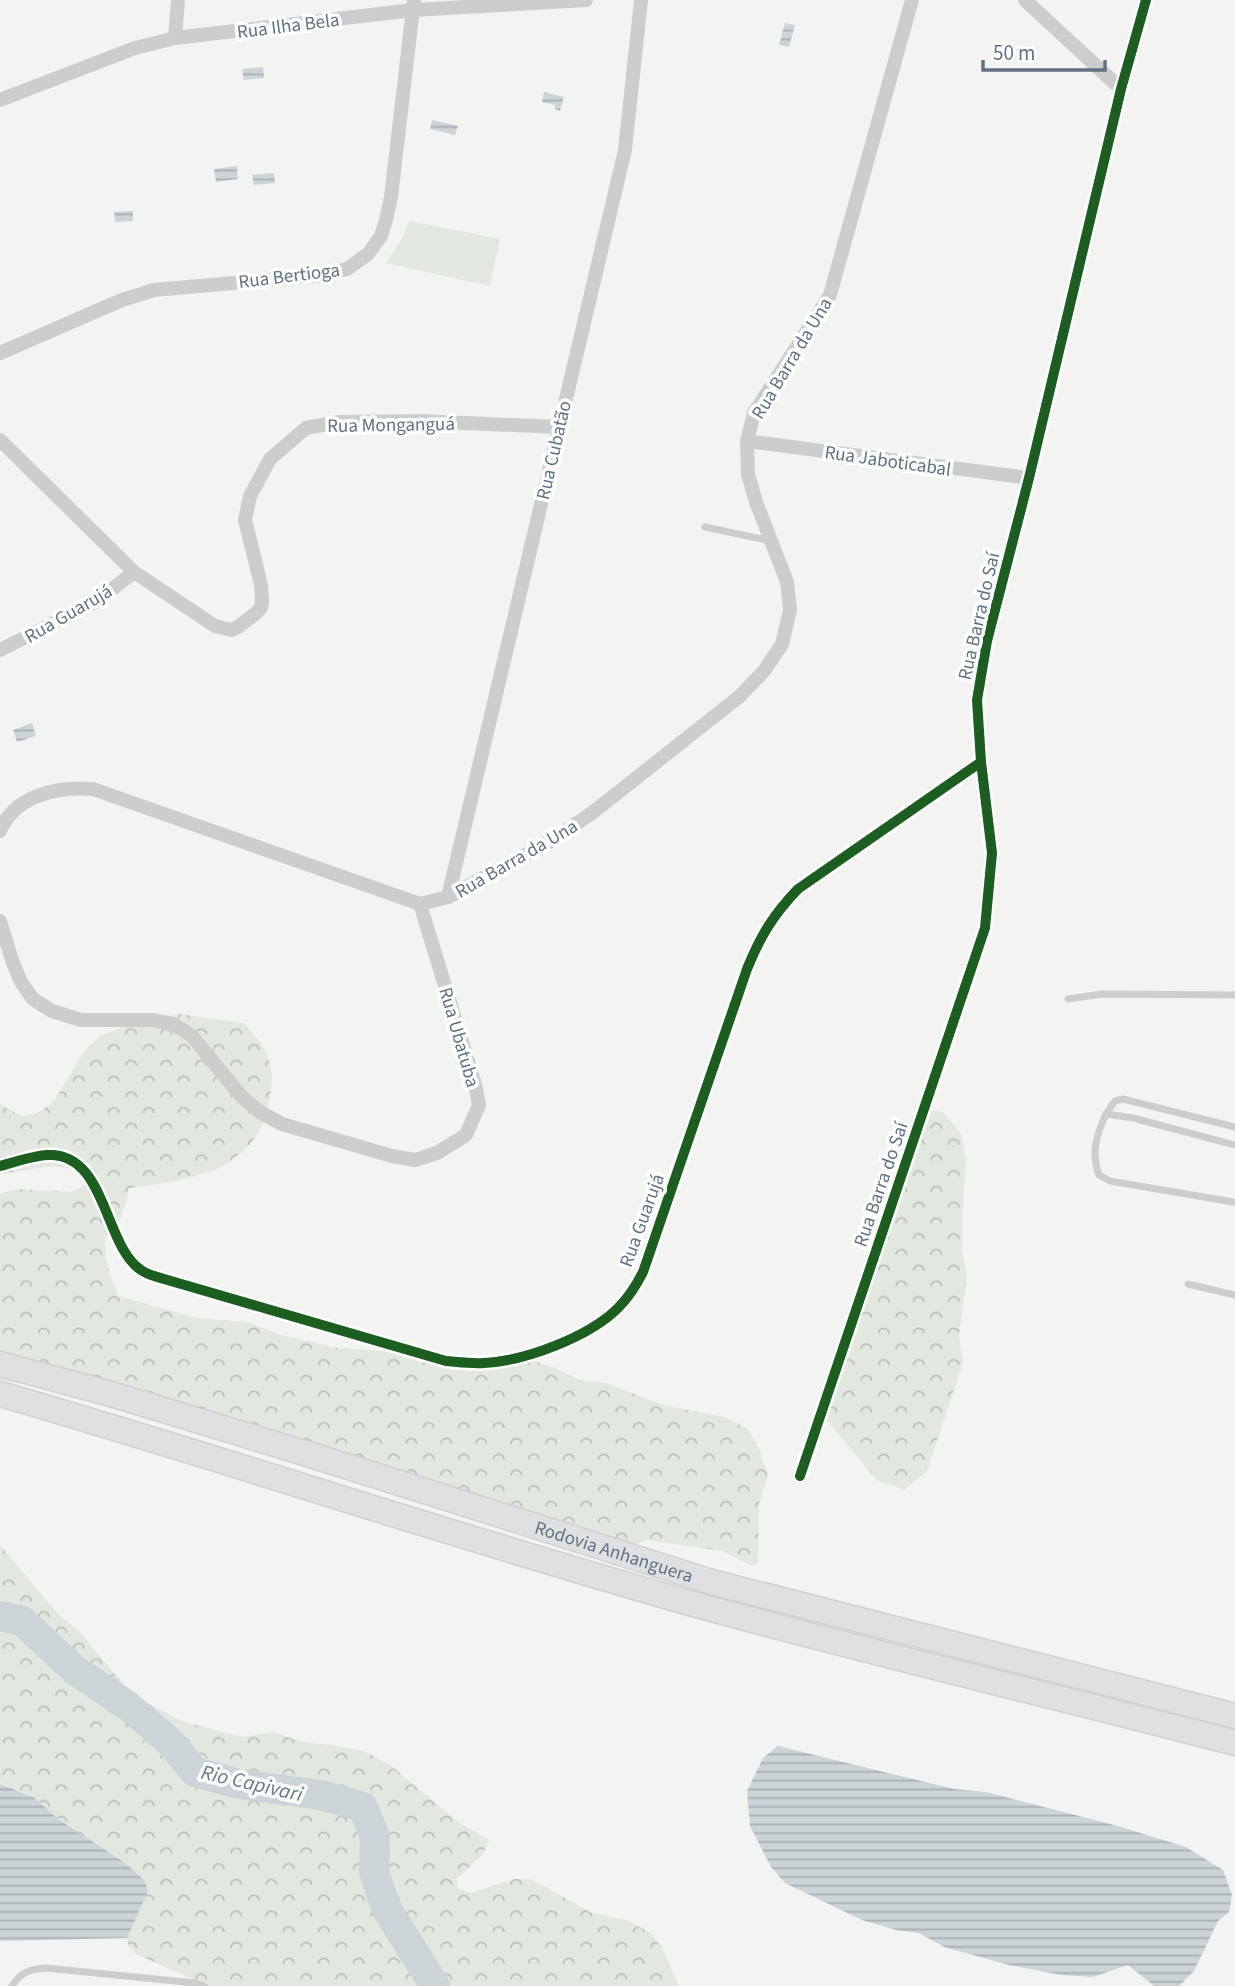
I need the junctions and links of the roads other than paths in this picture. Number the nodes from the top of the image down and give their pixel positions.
1 (178, 0) edge
2 (586, 0) edge
3 (641, 0) edge
4 (912, 0) edge
5 (1025, 0) edge
6 (1146, 0) edge
7 (414, 5) edge
8 (175, 37) junction
9 (1121, 89) junction
10 (0, 100) edge
11 (0, 353) edge
12 (559, 427) junction
13 (0, 440) edge
14 (747, 441) junction
15 (1029, 478) junction
16 (705, 527) dead end
17 (772, 541) junction
18 (134, 572) junction
19 (0, 650) edge
20 (981, 762) junction
21 (0, 831) edge
22 (448, 897) junction
23 (420, 904) junction
24 (0, 921) edge
25 (1235, 995) edge
26 (1069, 999) dead end
27 (1106, 1114) junction
28 (1235, 1127) edge
29 (1235, 1145) edge
30 (0, 1166) edge
31 (1233, 1202) dead end
32 (1188, 1284) dead end
33 (1235, 1295) edge
34 (0, 1364) edge
35 (0, 1394) edge
36 (800, 1476) dead end
37 (1235, 1716) edge
38 (1235, 1743) edge
39 (12, 1986) edge
40 (204, 1986) edge

1 - 8 street
2 - 7 street, Rua Ilha Bela
3 - 12 street, Rua Cubatão
4 - 14 street, Rua Barra da Una
5 - 9 street
6 - 9 street, Rua Barra do Saí
7 - 8 street, Rua Ilha Bela
7 - 11 street, Rua Bertioga
8 - 10 street, Rua Ilha Bela
9 - 15 street, Rua Barra do Saí
12 - 18 street, Rua Monganguá
12 - 22 street, Rua Cubatão
13 - 18 street, Rua Monganguá
14 - 15 street, Rua Jaboticabal
14 - 17 street, Rua Barra da Una
15 - 20 street, Rua Barra do Saí
16 - 17 lane
17 - 22 street, Rua Barra da Una
18 - 19 street, Rua Guarujá
20 - 30 street, Rua Guarujá
20 - 36 street, Rua Barra do Saí
21 - 23 street
22 - 23 street, Rua Barra da Una
23 - 24 street, Rua Ubatuba
25 - 26 lane
27 - 28 lane
27 - 29 lane
27 - 31 lane
32 - 33 lane
34 - 37 highway, Rodovia Anhanguera
35 - 38 highway, Rodovia Anhanguera
39 - 40 lane

